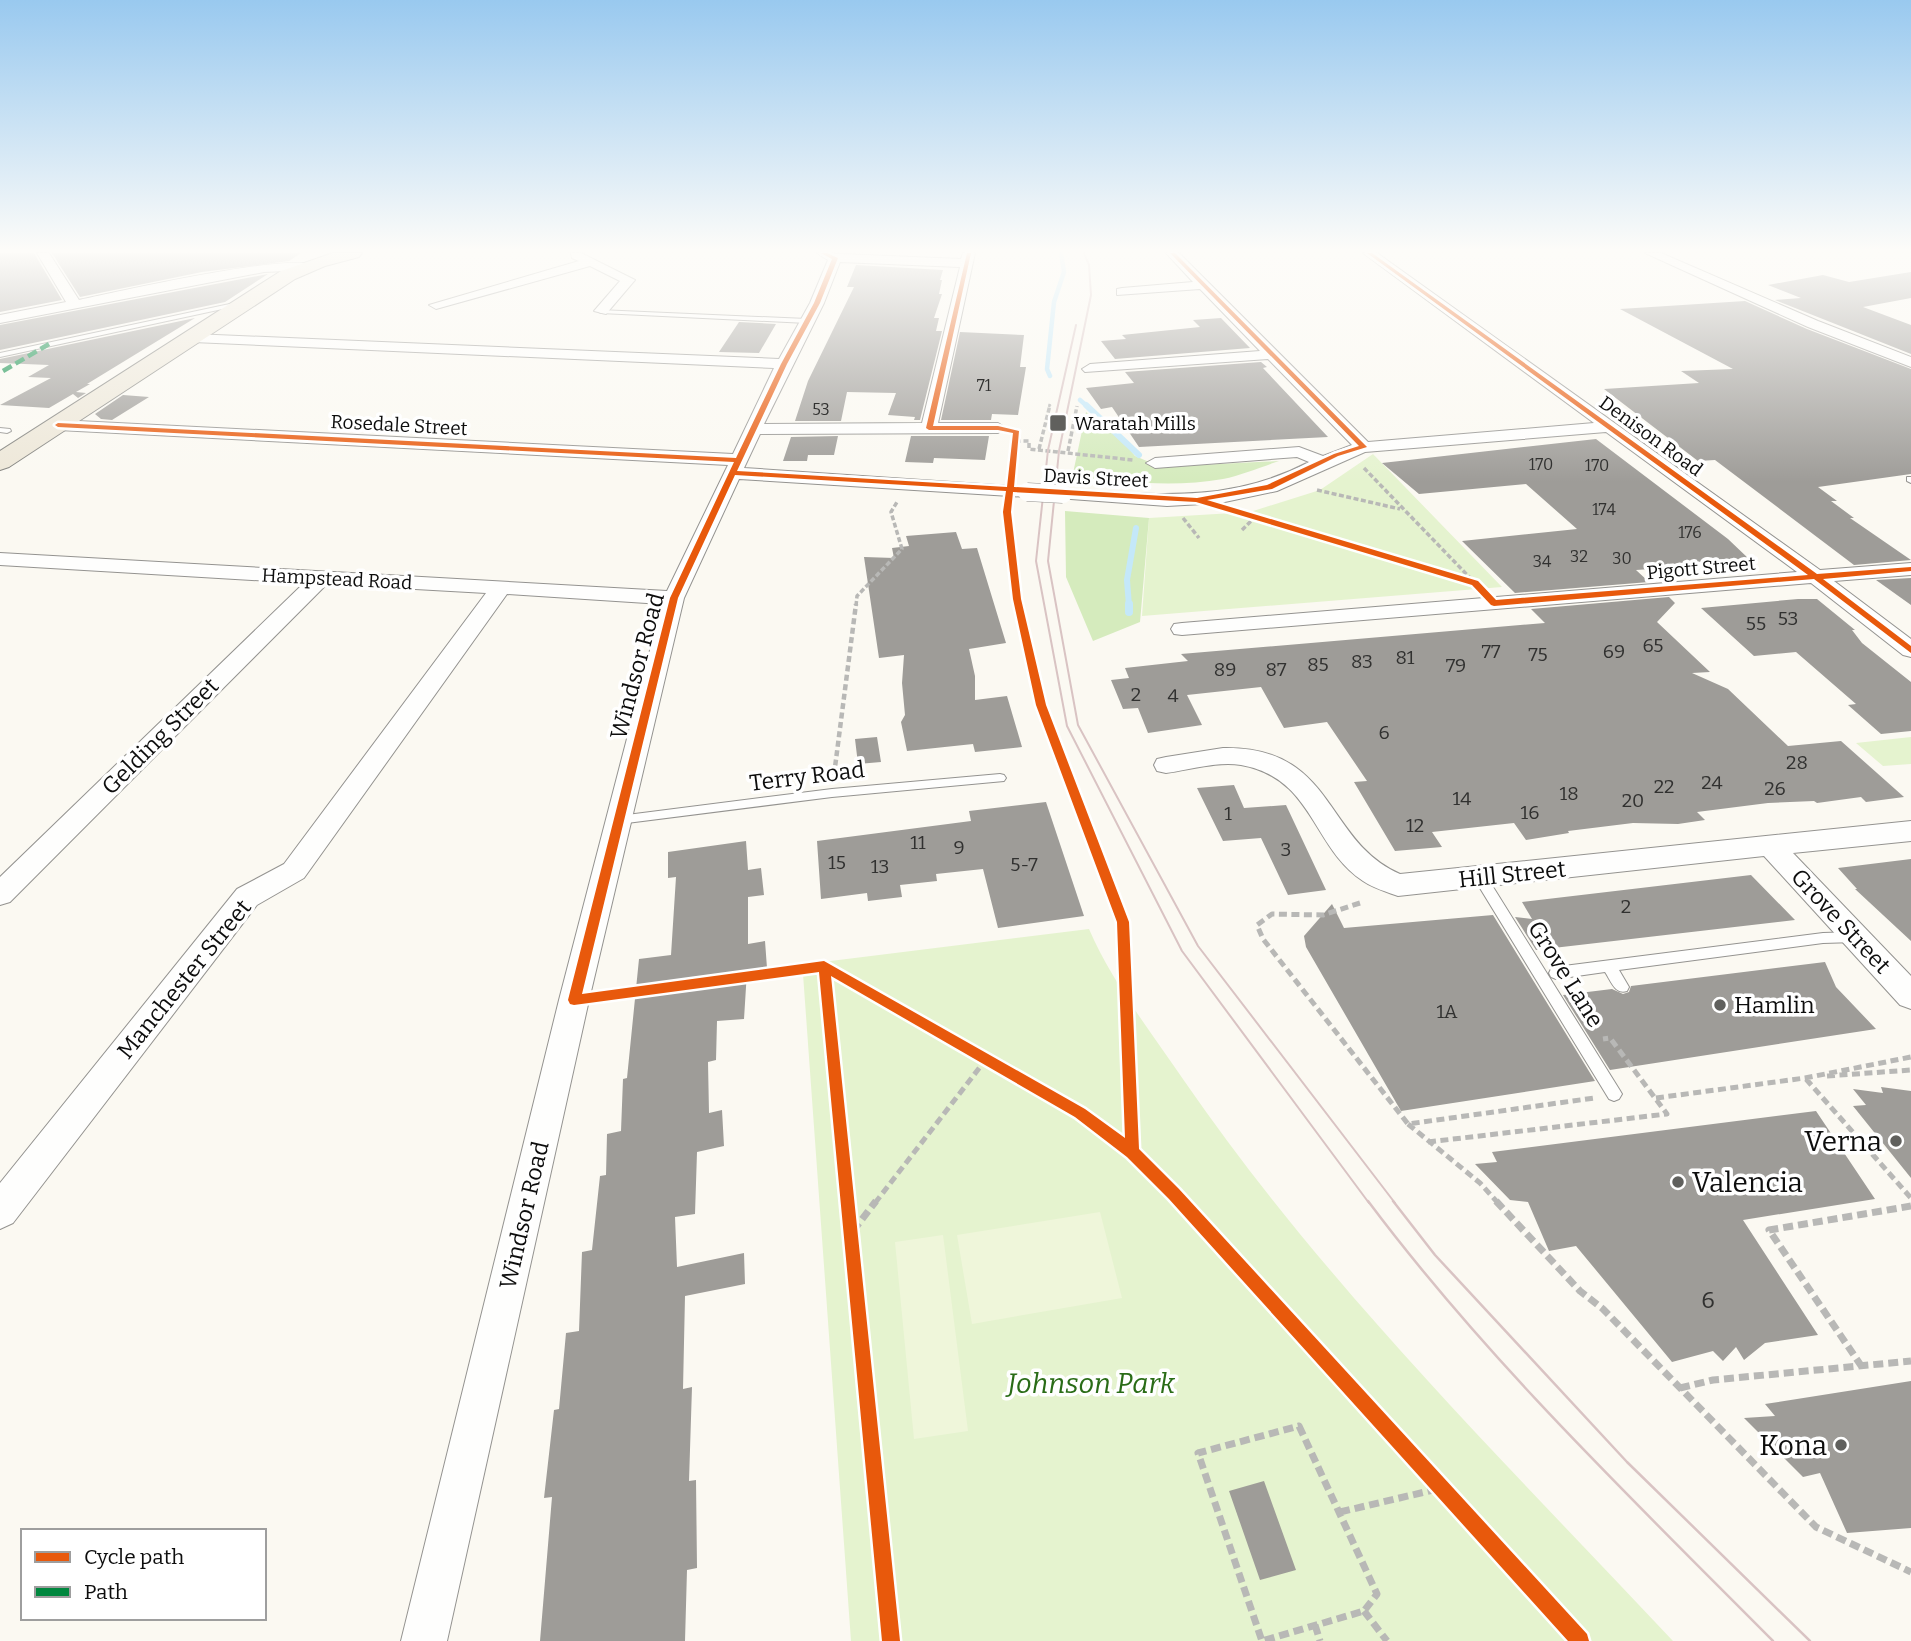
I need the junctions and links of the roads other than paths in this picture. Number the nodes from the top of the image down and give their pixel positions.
1 (118, 330) edge
2 (205, 330) edge
3 (802, 330) edge
4 (952, 330) edge
5 (1248, 330) edge
6 (1475, 330) edge
7 (1829, 330) edge
8 (193, 338) junction
9 (0, 355) edge
10 (1273, 355) junction
11 (1911, 362) edge
12 (784, 364) junction
13 (1090, 369) dead end
14 (58, 425) junction
15 (1609, 426) junction
16 (929, 428) junction
17 (998, 428) road end
18 (754, 429) junction
19 (1361, 454) junction
20 (0, 462) edge
21 (1323, 462) junction
22 (1155, 463) road end
23 (735, 467) junction
24 (1063, 494) joint
25 (1197, 500) joint
26 (0, 559) edge
27 (1911, 569) edge
28 (1815, 577) junction
29 (321, 578) junction
30 (501, 589) junction
31 (674, 598) junction
32 (1182, 629) dead end
33 (1911, 650) edge
34 (1166, 765) dead end
35 (1000, 778) dead end
36 (619, 820) junction
37 (1911, 831) edge
38 (1771, 847) junction
39 (1480, 877) junction
40 (0, 894) edge
41 (1855, 937) junction
42 (1609, 966) junction
43 (1556, 973) dead end
44 (1622, 988) dead end
45 (1911, 996) edge
46 (1614, 1094) road end
47 (0, 1211) edge
48 (424, 1641) edge

1 - 9 lane
2 - 8 main road
3 - 12 street, Windsor Road
4 - 16 street
5 - 10 street
6 - 15 street, Denison Road
7 - 11 street
8 - 12 street
8 - 14 main road
10 - 13 street
10 - 19 street
12 - 18 street, Windsor Road
14 - 20 main road
14 - 23 street, Rosedale Street
15 - 19 street, Davis Street
15 - 28 street, Denison Road
16 - 17 street
16 - 18 street
18 - 23 street, Windsor Road
19 - 21 street, Davis Street
21 - 22 street, Davis Street
21 - 25 street, Davis Street
23 - 24 street, Davis Street, bridge
23 - 31 street, Windsor Road
24 - 25 street, Davis Street
26 - 29 street, Hampstead Road
27 - 28 street, Pigott Street
28 - 32 street, Pigott Street
28 - 33 street, Denison Road
29 - 30 street, Hampstead Road
29 - 40 street, Gelding Street
30 - 31 street, Hampstead Road
30 - 47 street, Manchester Street
31 - 36 street, Windsor Road
34 - 39 street, Hill Street
35 - 36 lane, Terry Road
36 - 48 street, Windsor Road
37 - 38 street, Hill Street
38 - 39 street, Hill Street
38 - 41 street, Grove Street
39 - 46 lane, Grove Lane
41 - 42 lane
41 - 45 street, Grove Street
42 - 43 lane
42 - 44 lane

